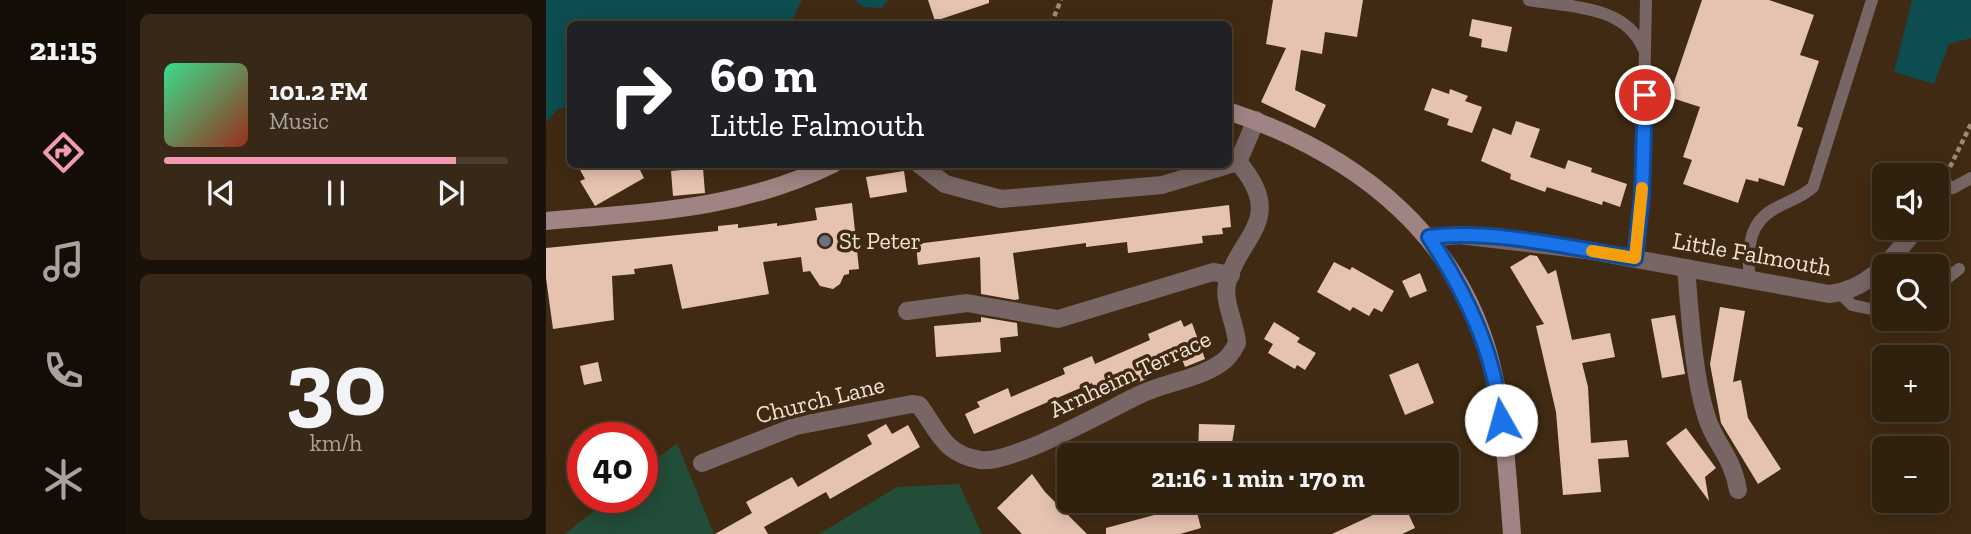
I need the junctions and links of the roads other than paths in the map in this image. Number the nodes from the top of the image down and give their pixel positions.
1 (1529, 0) edge
2 (1646, 0) edge
3 (1872, 0) edge
4 (1643, 48) junction
5 (1232, 112) edge
6 (1256, 120) junction
7 (1238, 162) junction
8 (1232, 164) edge
9 (824, 168) edge
10 (924, 168) edge
11 (1218, 168) edge
12 (1971, 178) edge
13 (1949, 189) edge
14 (546, 221) edge
15 (1429, 237) junction
16 (1907, 240) edge
17 (1635, 258) junction
18 (1686, 268) junction
19 (1959, 269) dead end
20 (1231, 275) junction
21 (1949, 277) edge
22 (1749, 279) junction
23 (1840, 293) junction
24 (1872, 309) edge
25 (907, 311) dead end
26 (912, 404) joint
27 (702, 463) dead end
28 (1738, 490) dead end
29 (1511, 534) edge

1 - 4 lane
2 - 4 lane
3 - 22 lane
4 - 17 lane
5 - 6 street
6 - 7 street
6 - 15 street
7 - 8 street
7 - 20 street, Arnheim Terrace
9 - 14 street
10 - 11 street
12 - 13 lane
15 - 17 street, Little Falmouth
15 - 29 street
16 - 23 street, Little Falmouth
17 - 18 street, Little Falmouth
18 - 22 street, Little Falmouth
18 - 28 street
19 - 21 lane
20 - 25 street
20 - 26 street, Arnheim Terrace
22 - 23 street, Little Falmouth
23 - 24 lane
26 - 27 street, Church Lane

